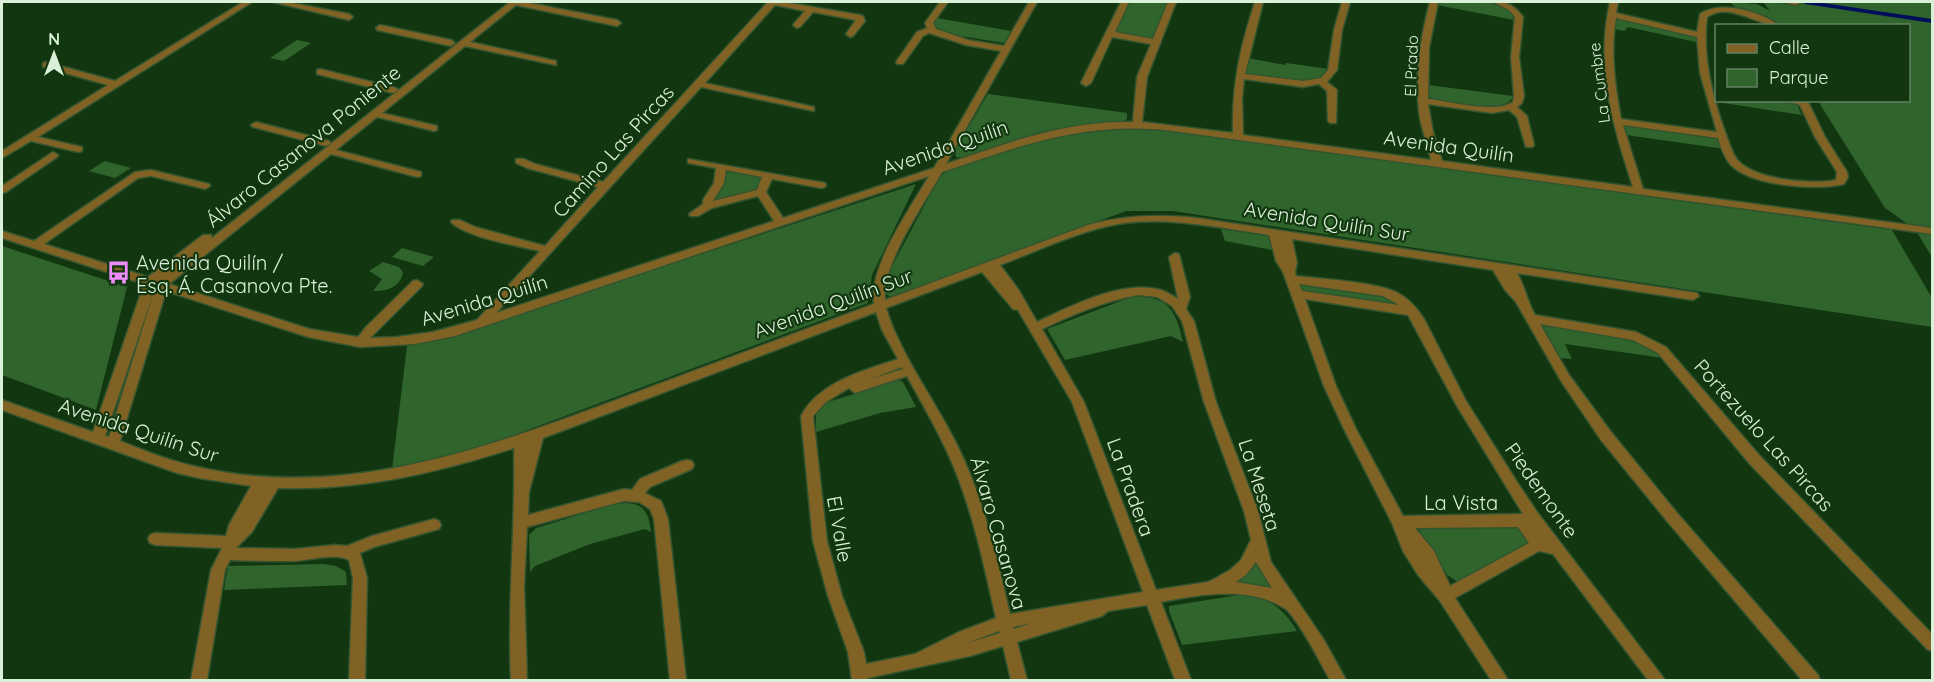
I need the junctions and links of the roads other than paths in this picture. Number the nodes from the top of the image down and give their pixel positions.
1 (248, 2) edge
2 (277, 2) edge
3 (508, 2) edge
4 (772, 2) edge
5 (944, 2) edge
6 (1033, 2) edge
7 (1125, 2) edge
8 (1172, 2) edge
9 (1259, 2) edge
10 (1346, 2) edge
11 (1434, 2) edge
12 (1497, 2) edge
13 (1614, 2) edge
14 (1785, 2) edge
15 (1796, 3) dead end
16 (811, 9) junction
17 (1612, 15) junction
18 (349, 17) dead end
19 (617, 23) dead end
20 (1771, 24) edge
21 (797, 25) dead end
22 (380, 28) dead end
23 (931, 29) junction
24 (850, 34) dead end
25 (1109, 34) junction
26 (1700, 35) junction
27 (1156, 42) junction
28 (451, 43) junction
29 (463, 43) junction
30 (1008, 47) junction
31 (900, 62) dead end
32 (553, 63) dead end
33 (46, 65) dead end
34 (320, 72) dead end
35 (1240, 76) junction
36 (1322, 82) junction
37 (1086, 83) dead end
38 (116, 84) junction
39 (698, 84) junction
40 (1712, 89) edge
41 (393, 90) junction
42 (1424, 101) junction
43 (1715, 102) edge
44 (1802, 102) edge
45 (1511, 107) junction
46 (377, 109) junction
47 (811, 109) dead end
48 (1333, 121) dead end
49 (1617, 121) junction
50 (1133, 124) junction
51 (256, 125) dead end
52 (434, 128) dead end
53 (1233, 136) junction
54 (1723, 136) junction
55 (29, 138) junction
56 (1529, 145) dead end
57 (328, 147) junction
58 (78, 149) dead end
59 (2, 155) edge
60 (53, 155) dead end
61 (520, 161) dead end
62 (692, 161) dead end
63 (1431, 163) junction
64 (721, 166) junction
65 (936, 171) junction
66 (417, 174) dead end
67 (768, 175) junction
68 (820, 185) dead end
69 (206, 186) dead end
70 (605, 186) junction
71 (2, 190) edge
72 (761, 192) junction
73 (1644, 192) junction
74 (709, 205) junction
75 (694, 214) dead end
76 (456, 222) dead end
77 (781, 223) junction
78 (1932, 231) edge
79 (2, 234) edge
80 (1280, 234) junction
81 (35, 245) junction
82 (548, 250) junction
83 (1175, 257) dead end
84 (989, 267) junction
85 (1503, 267) junction
86 (1290, 275) junction
87 (156, 283) junction
88 (417, 284) dead end
89 (1182, 287) junction
90 (1296, 294) junction
91 (1693, 296) dead end
92 (1166, 297) junction
93 (878, 307) junction
94 (1181, 308) junction
95 (1412, 311) junction
96 (1530, 318) junction
97 (480, 324) junction
98 (1034, 328) junction
99 (360, 343) junction
100 (907, 366) junction
101 (2, 405) edge
102 (537, 434) junction
103 (97, 439) junction
104 (520, 441) junction
105 (113, 444) junction
106 (687, 465) dead end
107 (267, 483) junction
108 (522, 494) junction
109 (636, 495) junction
110 (1527, 518) junction
111 (1400, 522) junction
112 (520, 523) junction
113 (434, 525) dead end
114 (155, 539) dead end
115 (1257, 542) junction
116 (1538, 545) junction
117 (229, 546) junction
118 (1557, 549) junction
119 (348, 552) junction
120 (1204, 590) junction
121 (1445, 596) junction
122 (1151, 597) junction
123 (1113, 604) junction
124 (1293, 607) junction
125 (1003, 623) junction
126 (1008, 639) junction
127 (1932, 644) edge
128 (921, 657) junction
129 (860, 677) edge
130 (199, 681) edge
131 (357, 681) edge
132 (519, 681) edge
133 (678, 681) edge
134 (1019, 681) edge
135 (1183, 681) edge
136 (1338, 681) edge
137 (1500, 681) edge
138 (1657, 681) edge
139 (1812, 681) edge

1 - 38 street
2 - 18 street
3 - 19 street
3 - 28 street, Álvaro Casanova Poniente
3 - 29 street, Álvaro Casanova Poniente
4 - 16 street
4 - 39 street, Camino Las Pircas
5 - 23 street
6 - 30 street
7 - 25 street
8 - 27 street
9 - 35 street
10 - 36 street
11 - 42 street, El Prado
12 - 45 street
13 - 17 street, La Cumbre
14 - 15 street
16 - 21 street
16 - 24 street
17 - 26 street
17 - 49 street, La Cumbre
20 - 26 street
22 - 28 street
23 - 30 street
23 - 31 street
25 - 27 street
25 - 37 street
26 - 40 street
27 - 50 street
28 - 41 street, Álvaro Casanova Poniente
29 - 32 street
29 - 46 street, Álvaro Casanova Poniente
30 - 65 street
33 - 38 street
34 - 41 street
35 - 36 street
35 - 53 street
36 - 48 street
38 - 55 street
39 - 47 street
39 - 70 street, Camino Las Pircas
41 - 46 street, Álvaro Casanova Poniente
42 - 45 street
42 - 63 street, El Prado
43 - 54 street
44 - 54 street
45 - 56 street
46 - 52 street
46 - 57 street, Álvaro Casanova Poniente
49 - 54 street
49 - 73 street, La Cumbre
50 - 53 street, Avenida Quilín
50 - 65 street, Avenida Quilín
51 - 57 street
53 - 63 street, Avenida Quilín
55 - 58 street
55 - 59 street
57 - 66 street
57 - 87 street, Álvaro Casanova Poniente
60 - 71 street
61 - 70 street
62 - 64 street
63 - 73 street, Avenida Quilín
64 - 67 street
64 - 74 street
65 - 77 street, Avenida Quilín
65 - 93 street
67 - 68 street
67 - 72 street
69 - 81 street
70 - 82 street, Camino Las Pircas
72 - 74 street
72 - 77 street
73 - 78 street, Avenida Quilín
74 - 75 street
76 - 82 street
77 - 97 street, Avenida Quilín
79 - 81 street, Avenida Quilín
80 - 84 street, Avenida Quilín Sur
80 - 85 street, Avenida Quilín Sur
80 - 86 street
81 - 87 street, Avenida Quilín
82 - 97 street, Camino Las Pircas
83 - 89 street, La Meseta
84 - 93 street, Avenida Quilín Sur
84 - 98 street, La Pradera
85 - 91 street, Avenida Quilín Sur
85 - 96 street
86 - 90 street
86 - 95 street, Piedemonte
87 - 99 street, Avenida Quilín
87 - 103 street
87 - 105 street
88 - 99 street
89 - 92 street
89 - 94 street, La Meseta
90 - 95 street
90 - 111 street
92 - 94 street
92 - 98 street
93 - 100 street, Álvaro Casanova
93 - 102 street, Avenida Quilín Sur
94 - 115 street, La Meseta
95 - 110 street, Piedemonte
96 - 127 street, Portezuelo Las Pircas
96 - 139 street
97 - 99 street, Avenida Quilín
98 - 122 street, La Pradera
100 - 125 street, Álvaro Casanova
100 - 129 street, El Valle
101 - 103 street, Avenida Quilín Sur
102 - 104 street, Avenida Quilín Sur
102 - 108 street
103 - 105 street, Avenida Quilín Sur
104 - 107 street, Avenida Quilín Sur
104 - 108 street
105 - 107 street, Avenida Quilín Sur
106 - 109 street
107 - 117 street
108 - 112 street
109 - 112 street
109 - 133 street
110 - 111 street, La Vista
110 - 116 street, La Vista
110 - 118 street, Piedemonte
111 - 121 street
112 - 132 street
113 - 119 street
114 - 117 street
115 - 120 street
115 - 124 street, La Meseta
116 - 118 street
116 - 121 street
117 - 119 street
117 - 130 street
118 - 138 street, Piedemonte
119 - 131 street
120 - 122 street
120 - 124 street
121 - 137 street
122 - 123 street
122 - 135 street, La Pradera
123 - 125 street
123 - 126 street
124 - 136 street, La Meseta
125 - 126 street, Álvaro Casanova
125 - 128 street
126 - 128 street
126 - 134 street, Álvaro Casanova
128 - 129 street

